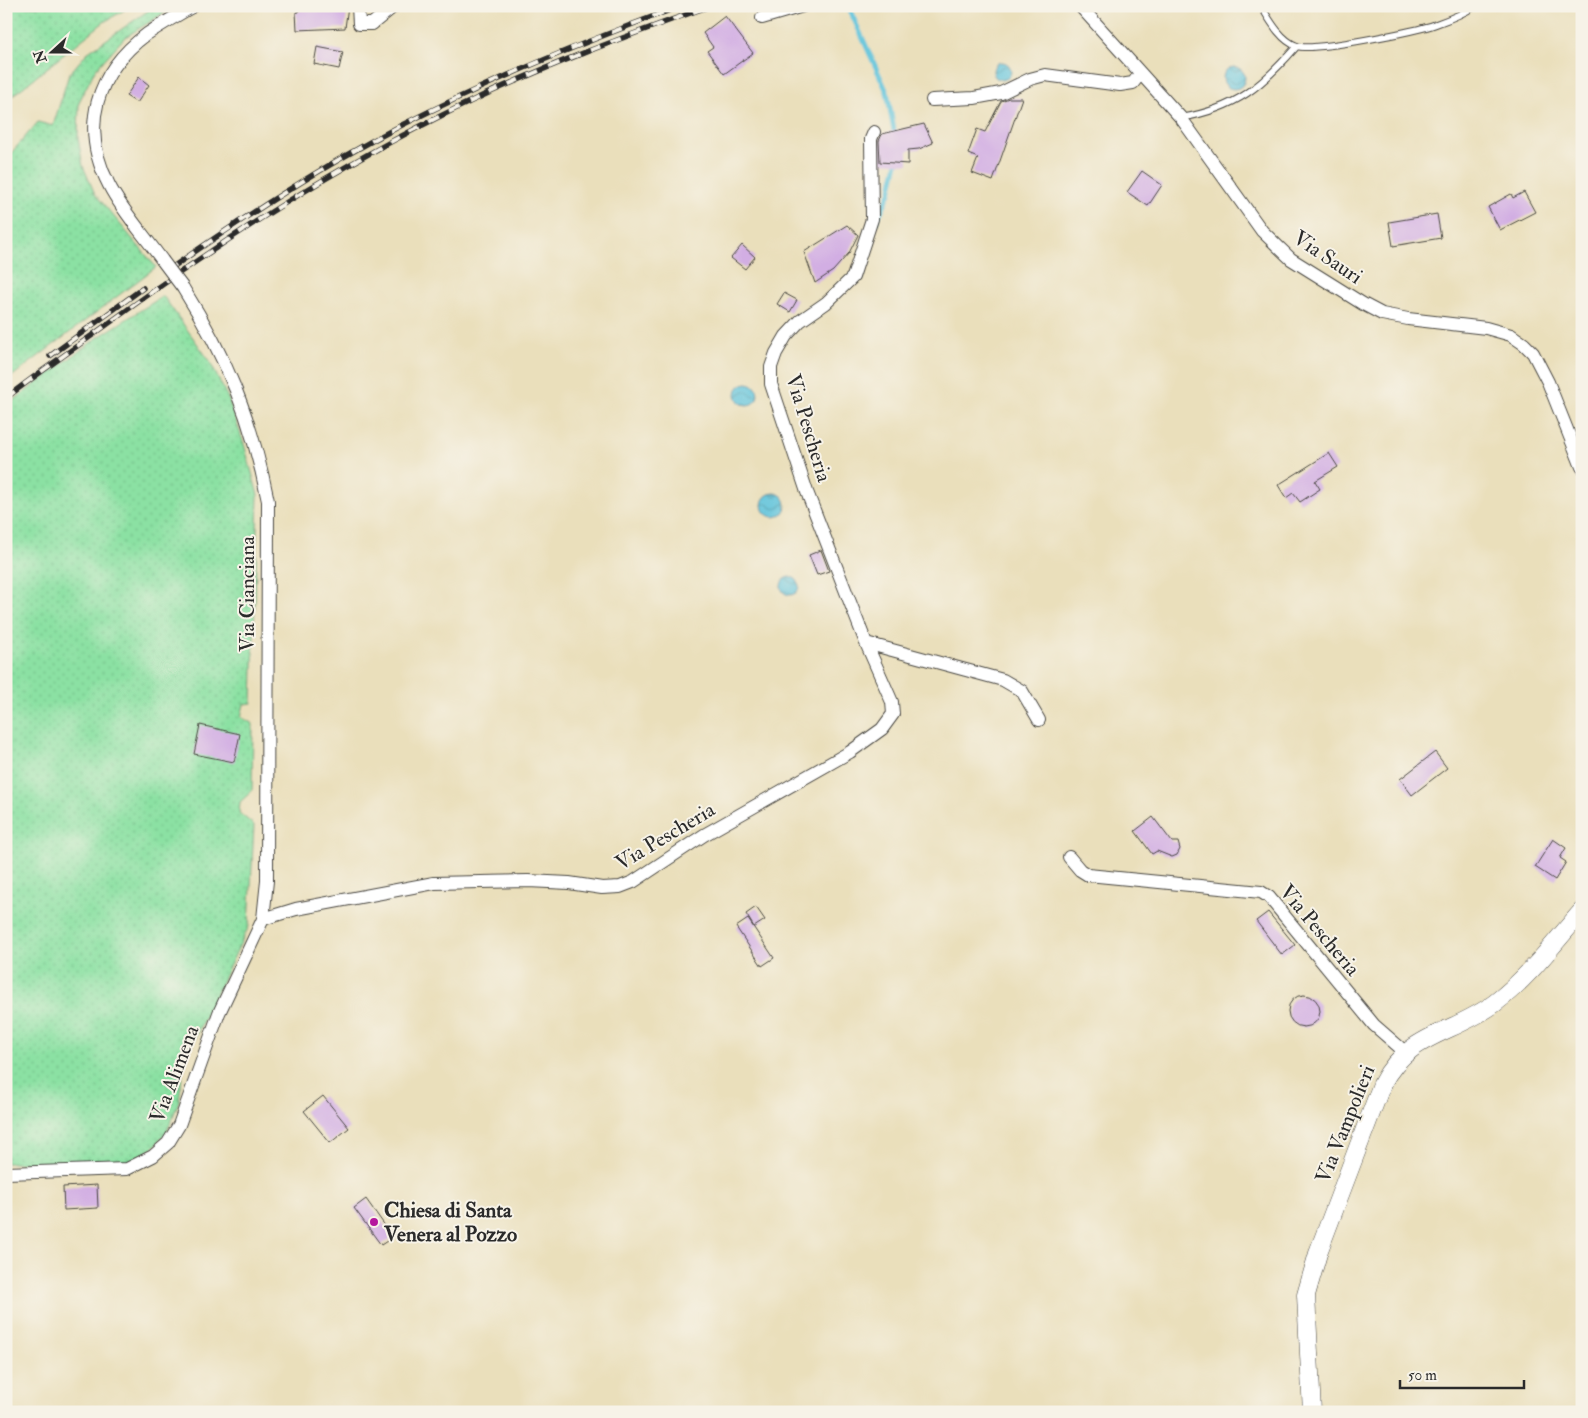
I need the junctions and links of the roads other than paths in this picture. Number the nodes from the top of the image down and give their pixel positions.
1 (193, 6) edge
2 (358, 6) edge
3 (394, 6) edge
4 (803, 6) edge
5 (1080, 6) edge
6 (1261, 6) edge
7 (1475, 6) edge
8 (762, 18) dead end
9 (1297, 46) junction
10 (1140, 74) junction
11 (932, 100) dead end
12 (1181, 118) junction
13 (874, 132) dead end
14 (1582, 467) edge
15 (866, 643) junction
16 (1039, 720) dead end
17 (1069, 856) dead end
18 (1582, 911) edge
19 (263, 919) junction
20 (1405, 1052) junction
21 (6, 1173) edge
22 (1312, 1412) edge

1 - 19 street, Via Cianciana, bridge
2 - 3 street
4 - 8 street
5 - 10 street, Via Sauri
6 - 9 lane
7 - 9 lane
9 - 12 lane
10 - 11 street
10 - 12 street, Via Sauri
12 - 14 street, Via Sauri
13 - 15 street, Via Pescheria
15 - 16 street
15 - 19 street, Via Pescheria
17 - 20 street, Via Pescheria
18 - 20 street, Via Vampolieri
19 - 21 street, Via Alimena
20 - 22 street, Via Vampolieri

